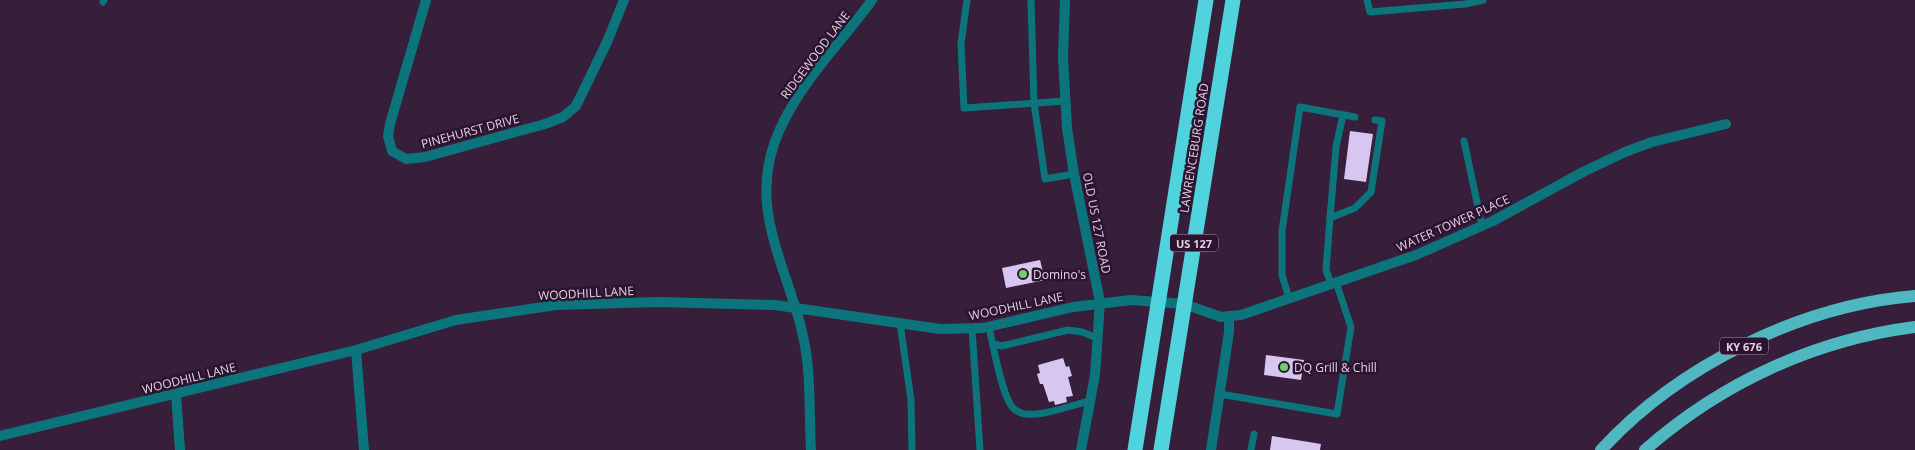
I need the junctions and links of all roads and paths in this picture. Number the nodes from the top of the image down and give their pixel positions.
1 (426, 0) edge
2 (624, 0) edge
3 (872, 0) edge
4 (967, 0) edge
5 (1031, 0) edge
6 (1065, 0) edge
7 (1206, 0) edge
8 (1234, 0) edge
9 (1367, 0) edge
10 (1483, 0) edge
11 (1065, 101) junction
12 (1034, 103) junction
13 (1342, 115) junction
14 (1355, 117) dead end
15 (1375, 120) dead end
16 (1726, 124) dead end
17 (1464, 141) dead end
18 (1074, 174) junction
19 (1330, 218) junction
20 (1482, 226) junction
21 (1334, 283) junction
22 (1915, 296) edge
23 (1289, 298) junction
24 (1158, 301) junction
25 (1100, 302) junction
26 (1184, 304) junction
27 (797, 308) junction
28 (1229, 316) junction
29 (900, 323) junction
30 (989, 327) junction
31 (1915, 327) edge
32 (972, 329) junction
33 (1097, 338) junction
34 (993, 344) junction
35 (356, 350) junction
36 (176, 394) junction
37 (1220, 394) junction
38 (1090, 401) junction
39 (1254, 434) dead end
40 (0, 436) edge
41 (180, 450) edge
42 (364, 450) edge
43 (811, 450) edge
44 (912, 450) edge
45 (980, 450) edge
46 (1081, 450) edge
47 (1134, 450) edge
48 (1161, 450) edge
49 (1211, 450) edge
50 (1251, 450) edge
51 (1601, 450) edge
52 (1645, 450) edge

1 - 2 street, PINEHURST DRIVE
3 - 27 street, RIDGEWOOD LANE
4 - 12 lane
5 - 12 lane
6 - 11 street, OLD US 127 ROAD
7 - 24 highway, LAWRENCEBURG ROAD / US 127
8 - 26 highway, LAWRENCEBURG ROAD / US 127
9 - 10 lane
11 - 12 lane
11 - 18 street, OLD US 127 ROAD
12 - 18 lane
13 - 14 lane
13 - 19 lane
13 - 23 lane
15 - 19 lane
16 - 20 street, WATER TOWER PLACE
17 - 20 lane
18 - 25 street, OLD US 127 ROAD
19 - 21 lane
20 - 21 street, WATER TOWER PLACE
21 - 23 street, WATER TOWER PLACE
21 - 37 lane
22 - 51 main road, KY 676
23 - 28 street, WATER TOWER PLACE
24 - 25 street, WOODHILL LANE
24 - 26 street, WOODHILL LANE
24 - 47 highway, LAWRENCEBURG ROAD / US 127
25 - 30 street, WOODHILL LANE
25 - 33 street, OLD US 127 ROAD
26 - 28 street, WATER TOWER PLACE
26 - 48 highway, LAWRENCEBURG ROAD / US 127
27 - 29 street, WOODHILL LANE
27 - 35 street, WOODHILL LANE
27 - 43 street, RIDGEWOOD LANE
28 - 37 street
29 - 32 street, WOODHILL LANE
29 - 44 lane
30 - 32 street, WOODHILL LANE
30 - 34 lane
31 - 52 main road, KY 676
32 - 45 lane
33 - 34 lane
33 - 38 street, OLD US 127 ROAD
34 - 38 lane
35 - 36 street, WOODHILL LANE
35 - 42 street
36 - 40 street, WOODHILL LANE
36 - 41 street
37 - 49 street
38 - 46 street, OLD US 127 ROAD
39 - 50 lane

